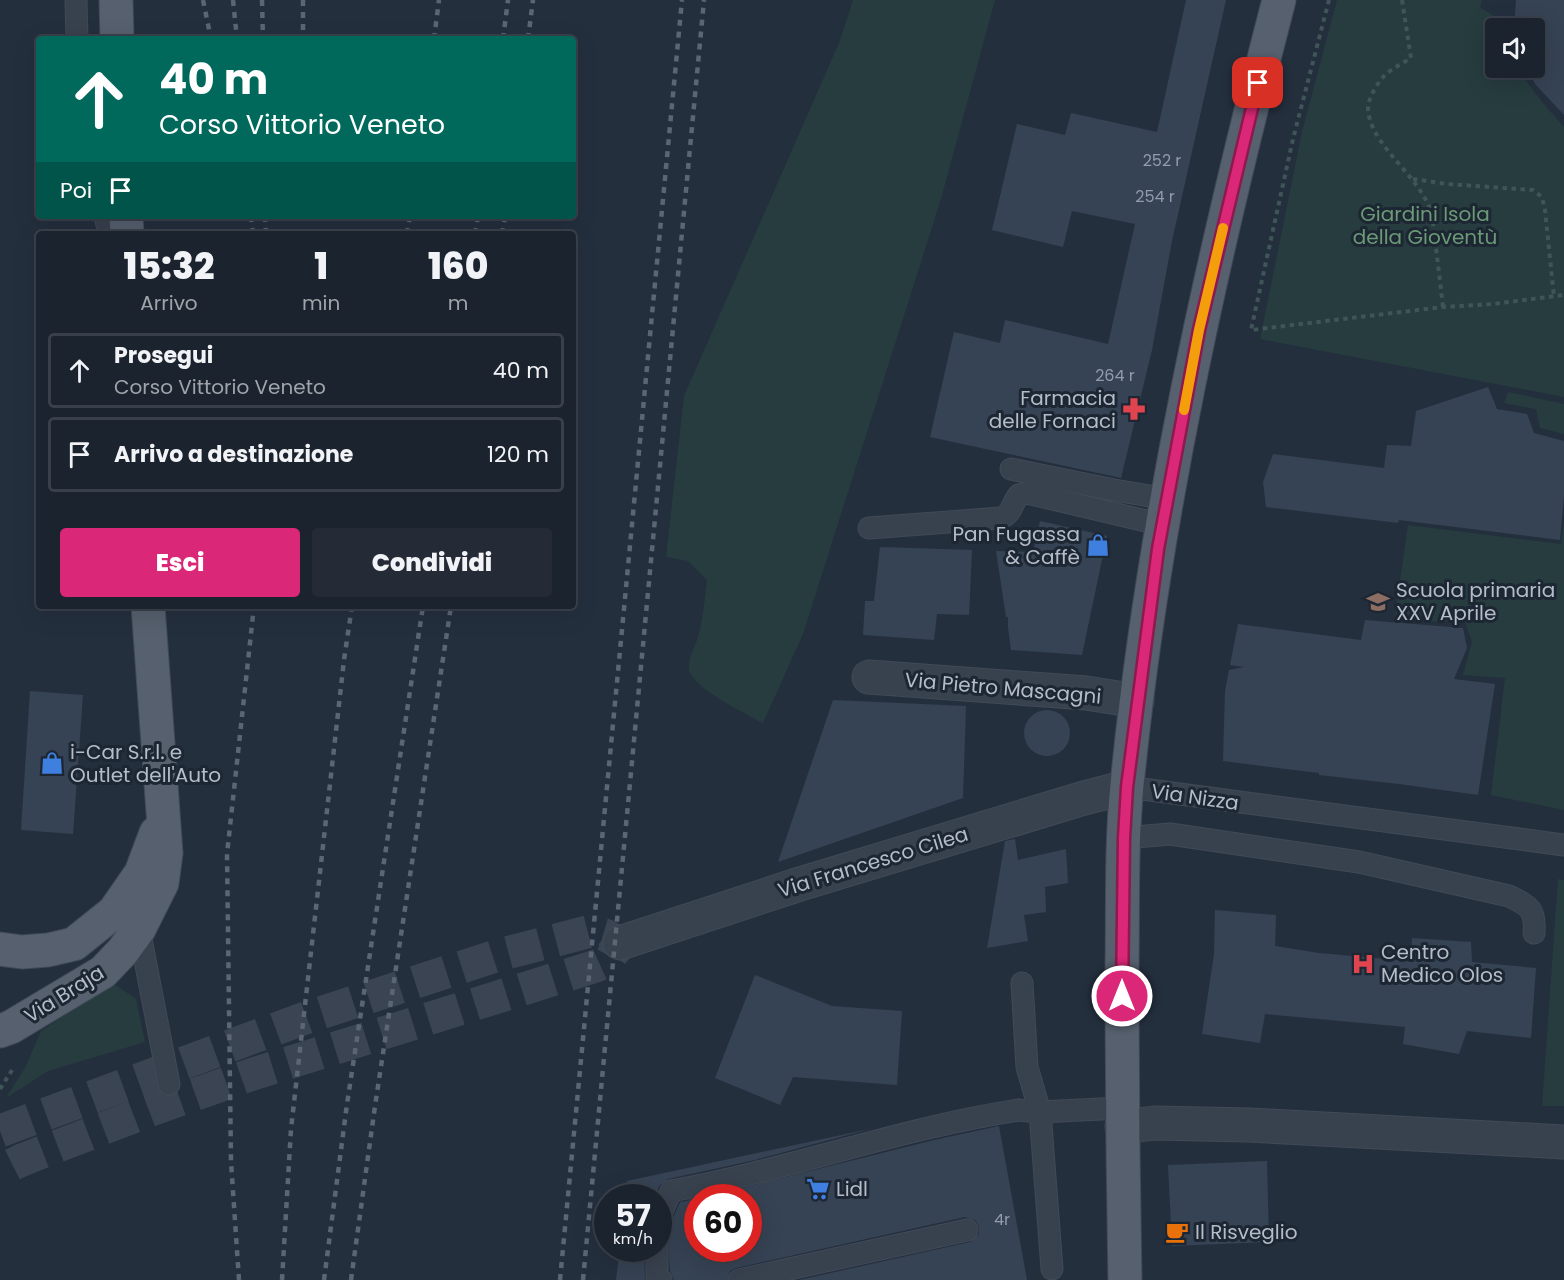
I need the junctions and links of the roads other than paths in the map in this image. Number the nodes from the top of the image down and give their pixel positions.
1 (76, 0) edge
2 (116, 0) edge
3 (1279, 0) edge
4 (77, 36) edge
5 (117, 36) edge
6 (1011, 469) dead end
7 (1165, 512) junction
8 (869, 528) dead end
9 (148, 609) edge
10 (869, 677) dead end
11 (1137, 701) junction
12 (1127, 787) junction
13 (162, 817) junction
14 (1124, 838) junction
15 (1564, 845) edge
16 (140, 929) junction
17 (1534, 933) dead end
18 (620, 943) dead end
19 (0, 949) edge
20 (1022, 983) dead end
21 (0, 1031) edge
22 (169, 1084) dead end
23 (1040, 1112) junction
24 (1122, 1117) junction
25 (1564, 1142) edge
26 (672, 1191) edge
27 (967, 1230) dead end
28 (657, 1262) edge
29 (1052, 1269) dead end
30 (661, 1280) edge
31 (739, 1280) edge
32 (1125, 1280) edge

1 - 4 lane
2 - 5 main road
3 - 7 main road
6 - 7 lane
7 - 8 lane
7 - 11 main road
9 - 13 main road, Via Braja
10 - 11 street, Via Pietro Mascagni
11 - 12 main road
12 - 14 main road, Via Nizza
12 - 15 lane, Via Nizza
12 - 18 street, Via Francesco Cilea
13 - 16 main road, Via Braja
13 - 19 main road, Via Braja
14 - 17 lane
14 - 24 main road, Via Nizza
16 - 21 main road, Via Braja
16 - 22 lane
20 - 23 lane
23 - 24 lane
23 - 26 lane
23 - 29 lane
24 - 25 street
24 - 32 main road, Via Nizza
27 - 31 lane
28 - 30 lane

